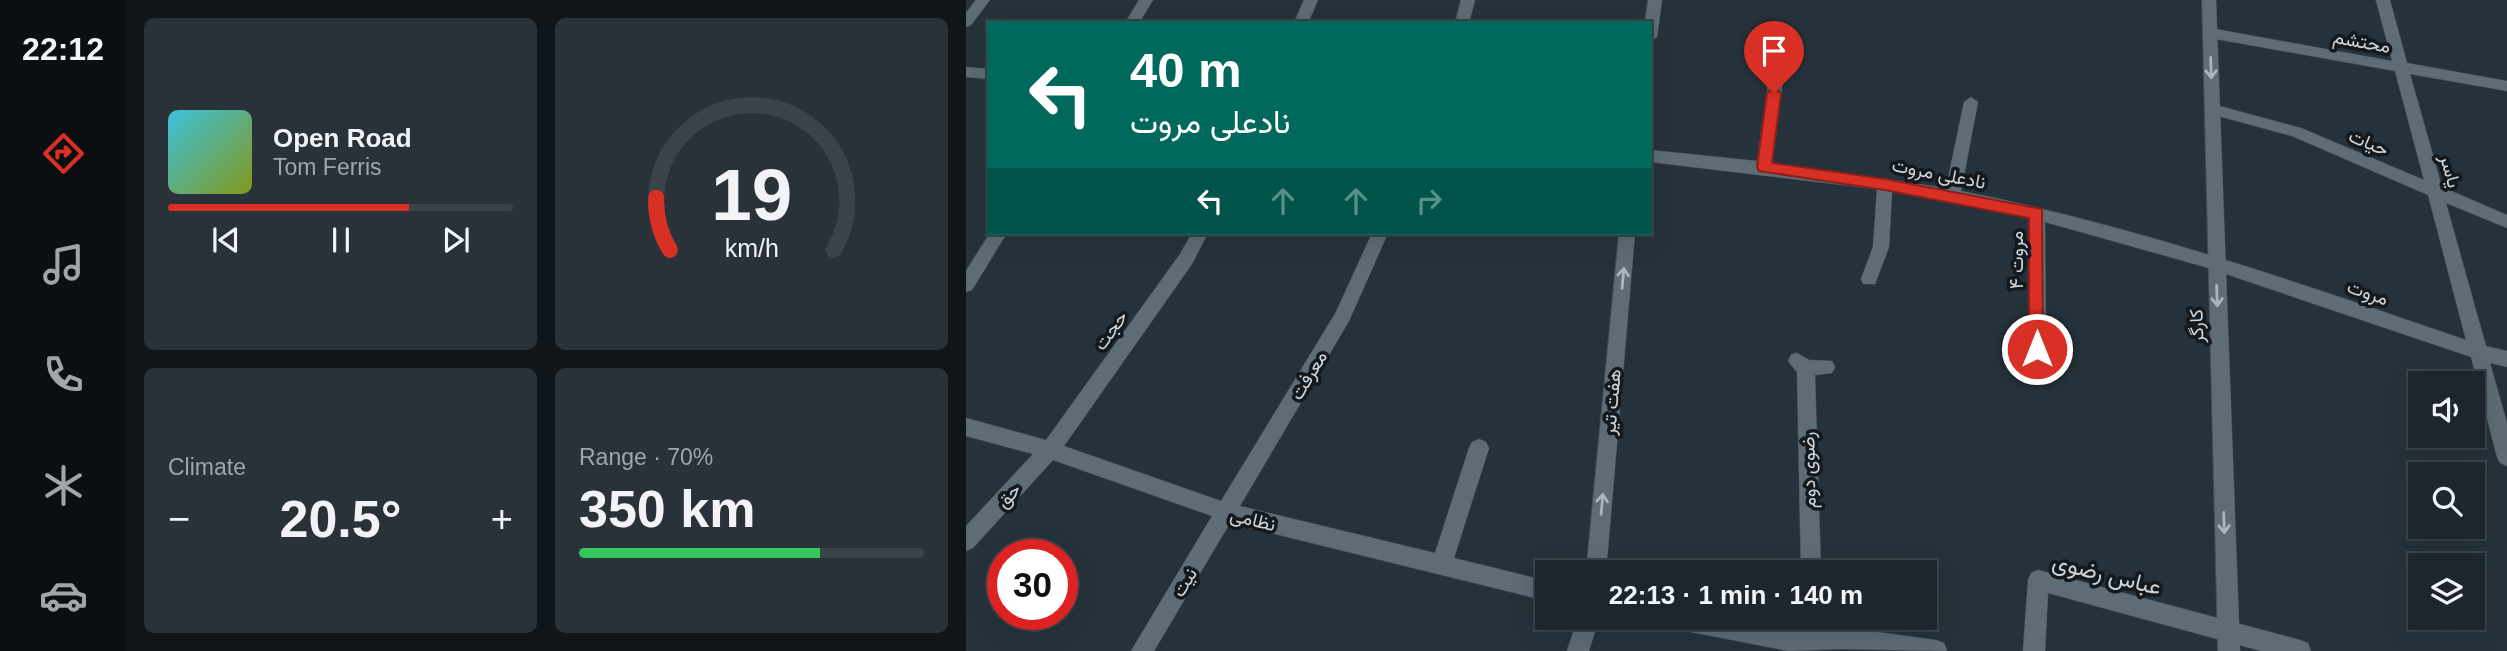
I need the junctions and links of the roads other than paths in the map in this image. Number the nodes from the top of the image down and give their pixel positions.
1 (983, 0) edge
2 (1146, 0) edge
3 (1311, 0) edge
4 (1468, 0) edge
5 (1655, 0) edge
6 (2209, 0) edge
7 (2383, 0) edge
8 (1133, 21) edge
9 (1302, 21) edge
10 (1463, 21) edge
11 (966, 22) edge
12 (1652, 22) edge
13 (2210, 33) junction
14 (1781, 43) dead end
15 (2402, 68) junction
16 (966, 72) edge
17 (987, 74) edge
18 (2507, 86) edge
19 (1971, 102) dead end
20 (2212, 109) junction
21 (1652, 156) edge
22 (1764, 167) junction
23 (1885, 184) junction
24 (2435, 190) junction
25 (1952, 197) junction
26 (2037, 213) junction
27 (2507, 222) edge
28 (998, 235) edge
29 (1199, 235) edge
30 (1379, 235) edge
31 (1627, 235) edge
32 (2216, 261) junction
33 (1869, 279) dead end
34 (966, 285) edge
35 (2037, 349) dead end
36 (2479, 352) junction
37 (2507, 359) edge
38 (1826, 367) dead end
39 (966, 427) edge
40 (1479, 448) dead end
41 (1050, 450) junction
42 (2507, 457) edge
43 (1226, 512) junction
44 (966, 541) edge
45 (1596, 560) edge
46 (1810, 560) edge
47 (1441, 566) junction
48 (1535, 588) edge
49 (1584, 630) edge
50 (1736, 630) edge
51 (1812, 630) edge
52 (2228, 641) edge
53 (1813, 645) junction
54 (1840, 645) edge
55 (1142, 651) edge
56 (1578, 651) edge
57 (1936, 651) edge
58 (2034, 651) edge
59 (2300, 651) edge

1 - 11 street
2 - 8 street
3 - 9 street
4 - 10 street
5 - 12 street
6 - 13 street, کارگر
7 - 15 street, یاسر
13 - 15 street, محتشم
13 -> 20 street, کارگر
14 - 22 street
15 - 18 street, محتشم
15 - 24 street, یاسر
16 - 17 street
19 - 25 street
20 - 24 street, حیات
20 - 32 street, کارگر
21 - 22 street, نادعلی مروت
22 - 23 street, نادعلی مروت
23 - 25 street, نادعلی مروت
23 - 33 street
24 - 27 street, حیات
24 - 36 street, یاسر
25 - 26 street, نادعلی مروت
26 - 32 street, نادعلی مروت
26 - 35 street, مروت ۴
28 - 34 street
29 - 41 street, حجت
30 - 43 street, معرفت
45 -> 31 street, هفت تیر
32 - 36 street, مروت
32 -> 52 street, کارگر
36 - 37 street, مروت
36 - 42 street, یاسر
38 - 46 street, رضوی دوم
39 - 41 street, نظامی
40 - 47 street
41 - 43 street, نظامی
41 - 44 street, حق
43 - 47 street, نظامی
43 - 55 street, نیت
47 - 48 street, نظامی
49 - 56 street
50 - 53 street
51 - 53 street
52 - 58 street, عباس رضوی
52 - 59 street
53 - 54 street
54 - 57 street

